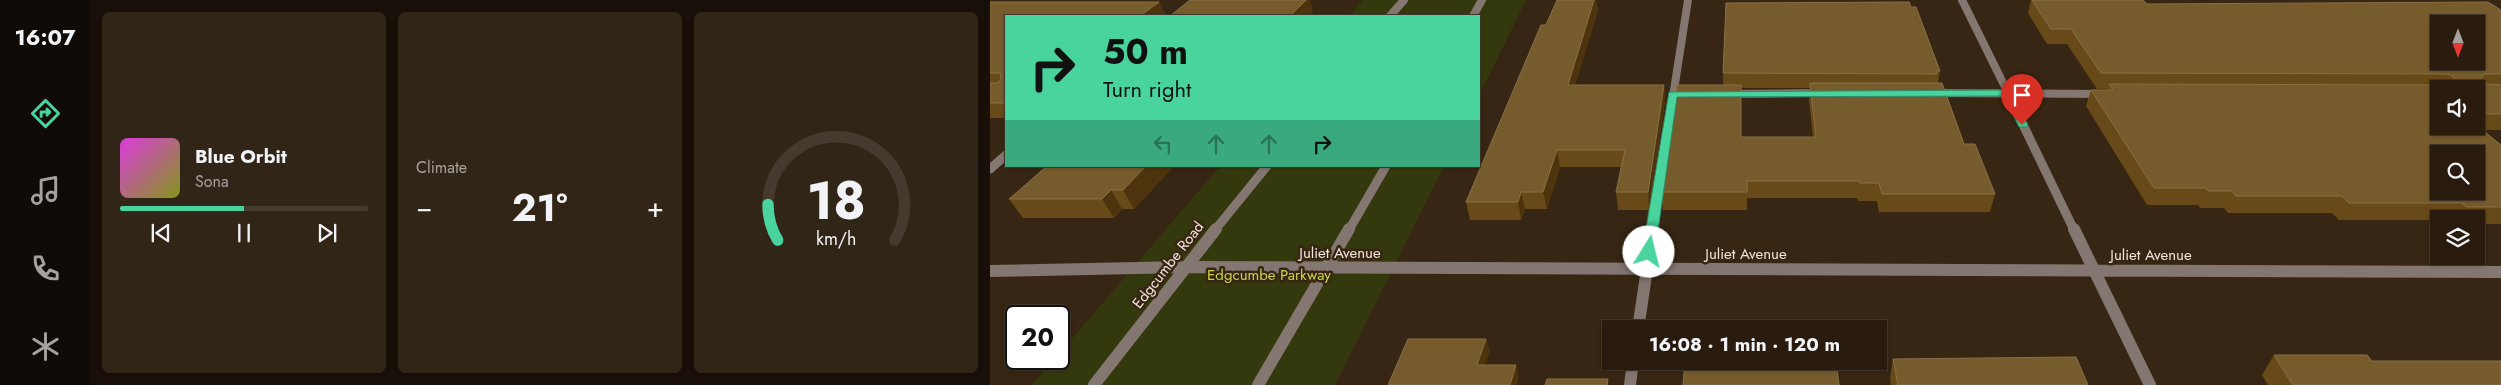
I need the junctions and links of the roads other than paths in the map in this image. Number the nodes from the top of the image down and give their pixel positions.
1 (1404, 0) edge
2 (1482, 0) edge
3 (1688, 0) edge
4 (1962, 0) edge
5 (1391, 15) edge
6 (1474, 15) edge
7 (1830, 93) edge
8 (1919, 93) edge
9 (2007, 93) junction
10 (1722, 94) edge
11 (2111, 94) edge
12 (1005, 156) edge
13 (1266, 167) edge
14 (1385, 167) edge
15 (990, 169) edge
16 (1184, 267) junction
17 (1328, 268) junction
18 (1646, 269) junction
19 (2092, 270) junction
20 (990, 271) edge
21 (2501, 272) edge
22 (1639, 320) edge
23 (1632, 370) edge
24 (1094, 385) edge
25 (1258, 385) edge
26 (1630, 385) edge
27 (2150, 385) edge

1 - 5 street
2 - 6 street
3 - 18 street
4 - 9 street
7 - 10 street
8 - 9 street
9 - 11 street
9 - 19 street
12 - 15 street
13 - 16 street, Edgcumbe Road
14 - 17 street
16 - 17 street, Juliet Avenue
16 - 20 street, Juliet Avenue
16 - 24 street, Edgcumbe Road
17 - 18 street, Juliet Avenue
17 - 25 street
18 - 19 street, Juliet Avenue
18 - 22 street
19 - 21 street, Juliet Avenue
19 - 27 street
23 - 26 street

